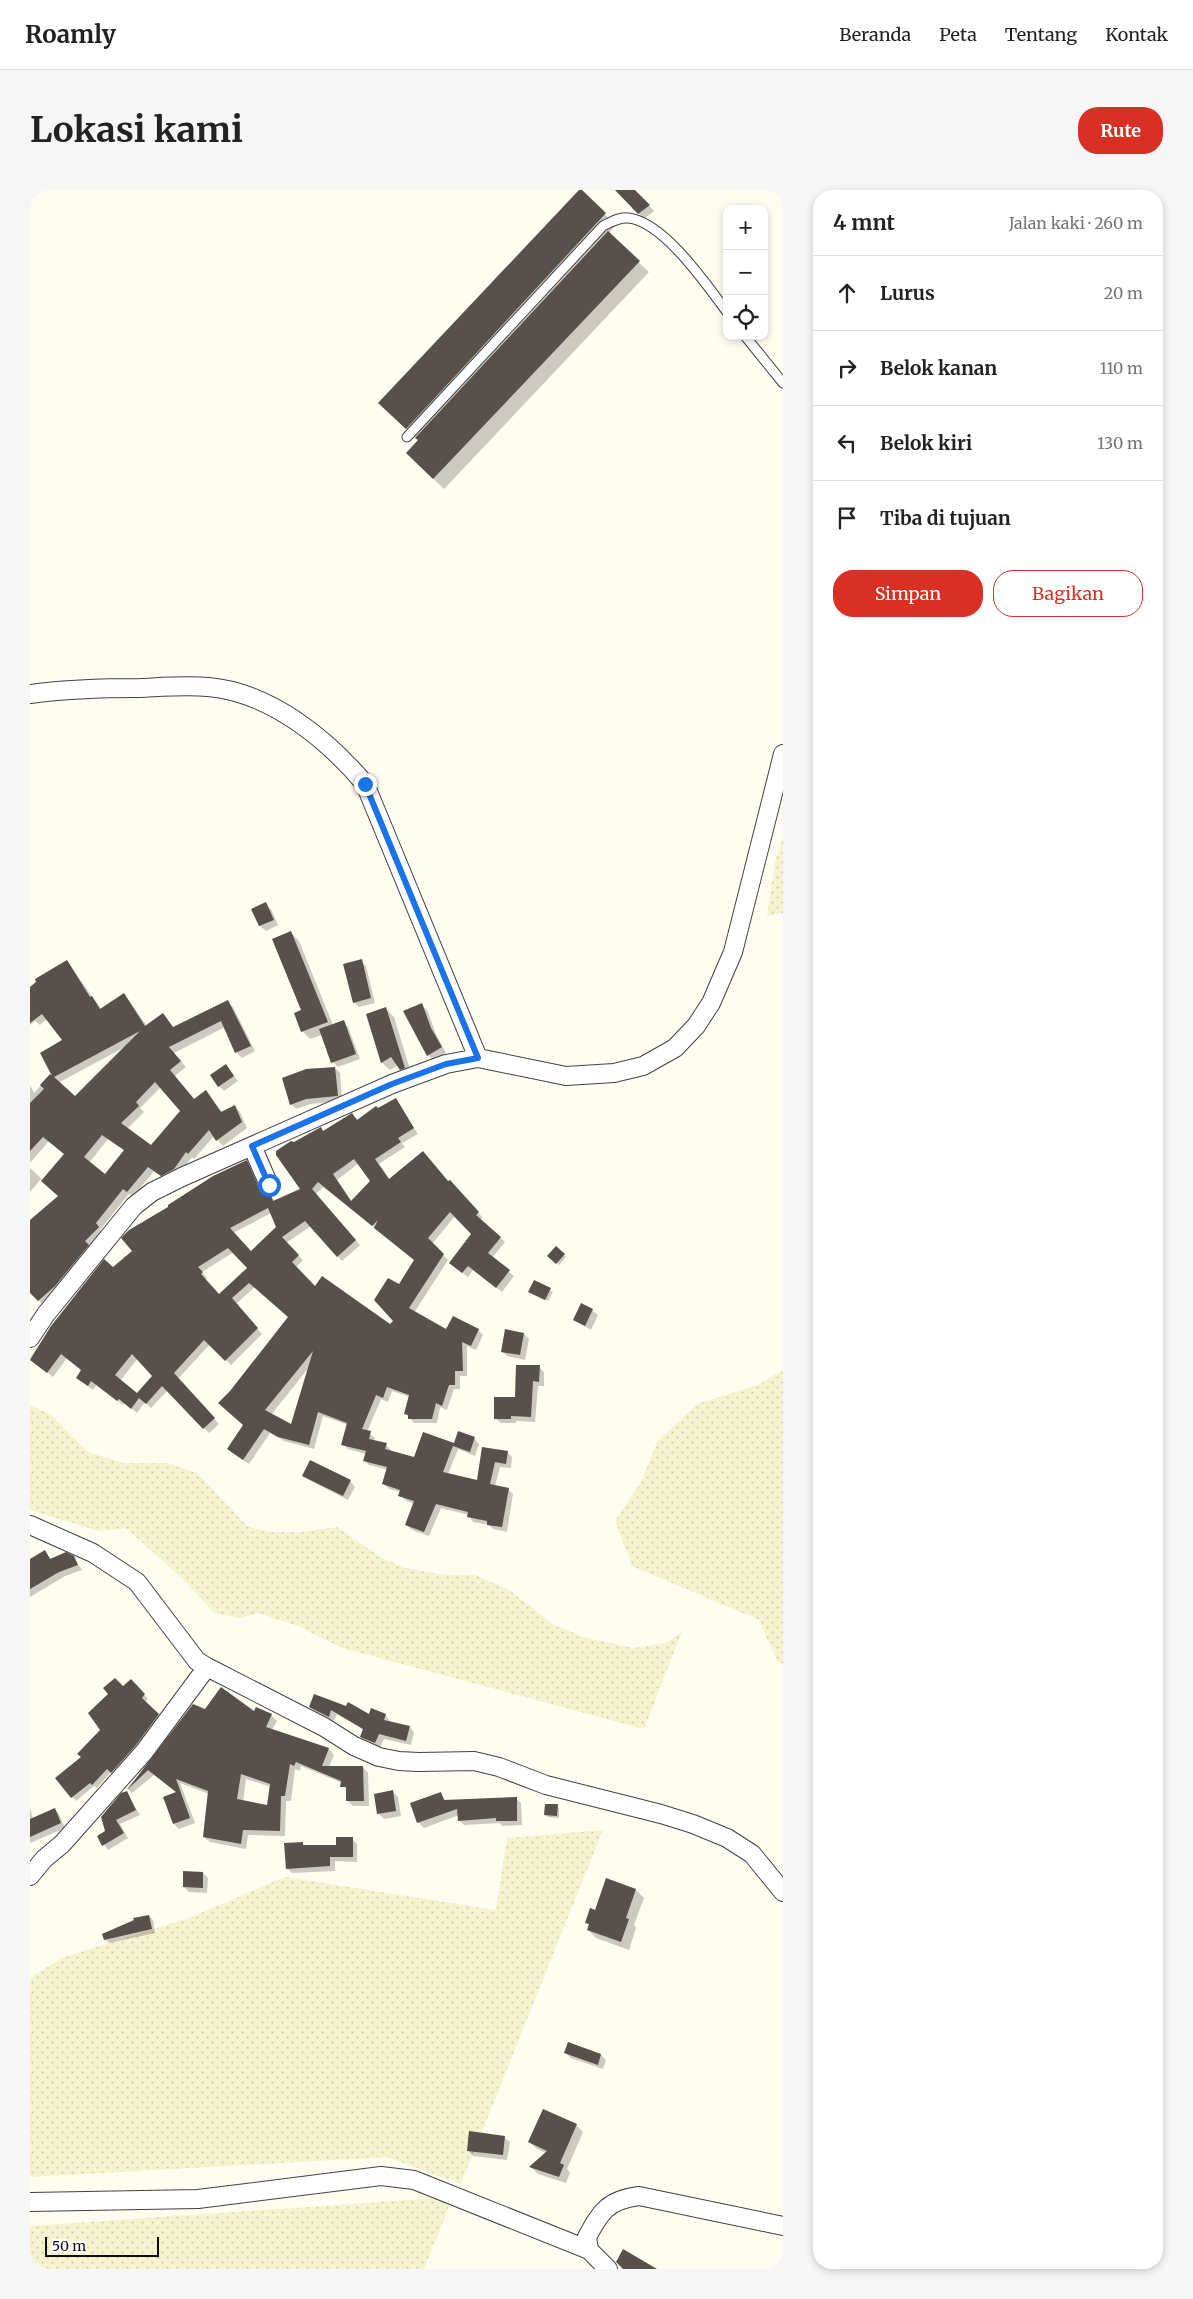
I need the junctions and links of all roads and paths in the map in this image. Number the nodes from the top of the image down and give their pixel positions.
1 (723, 307) edge
2 (748, 340) edge
3 (783, 383) edge
4 (407, 437) dead end
5 (30, 694) edge
6 (783, 754) edge
7 (478, 1058) junction
8 (252, 1146) junction
9 (269, 1185) dead end
10 (30, 1338) edge
11 (30, 1526) edge
12 (207, 1667) junction
13 (30, 1876) edge
14 (783, 1892) edge
15 (30, 2202) edge
16 (783, 2226) edge
17 (589, 2250) junction
18 (608, 2269) edge

1 - 4 lane
2 - 3 lane
5 - 7 street
6 - 7 street
7 - 8 street
8 - 9 street
8 - 10 street
11 - 12 street
12 - 13 street
12 - 14 street
15 - 17 street
16 - 17 street
17 - 18 street

